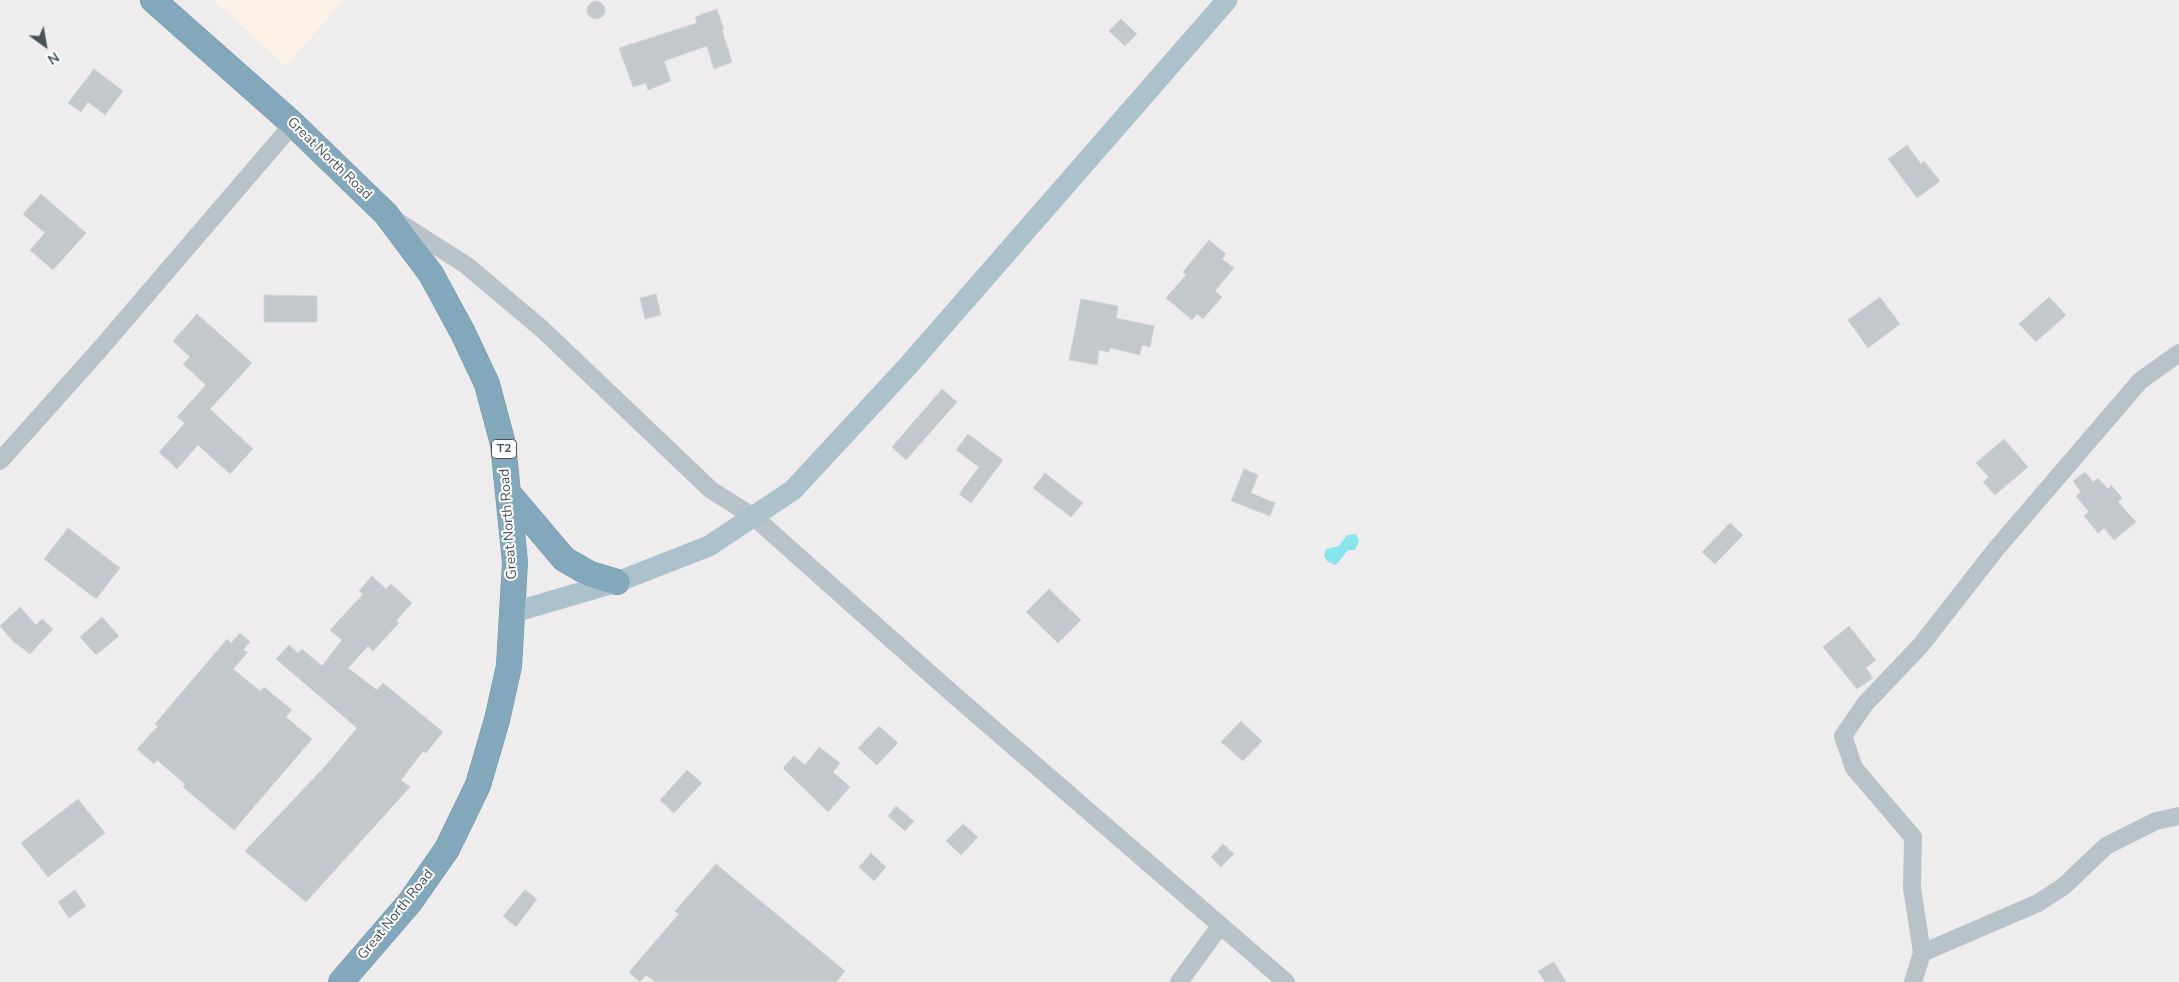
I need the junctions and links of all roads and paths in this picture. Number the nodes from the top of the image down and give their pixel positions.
1 (153, 0) edge
2 (1227, 0) edge
3 (293, 124) junction
4 (386, 214) junction
5 (2179, 353) edge
6 (0, 461) edge
7 (509, 494) junction
8 (754, 517) junction
9 (617, 582) junction
10 (512, 613) junction
11 (2179, 816) edge
12 (1220, 926) junction
13 (1922, 953) junction
14 (341, 982) edge
15 (1179, 982) edge
16 (1286, 982) edge
17 (1913, 982) edge

1 - 3 highway, Great North Road / T2
2 - 8 main road
3 - 4 highway, Great North Road / T2
3 - 6 street
4 - 7 highway, Great North Road / T2
4 - 8 street
5 - 13 street
7 - 9 highway
7 - 10 highway, Great North Road / T2
8 - 9 main road
8 - 12 street
9 - 10 main road
10 - 14 highway, Great North Road / T2
11 - 13 street
12 - 15 street
12 - 16 street
13 - 17 street

